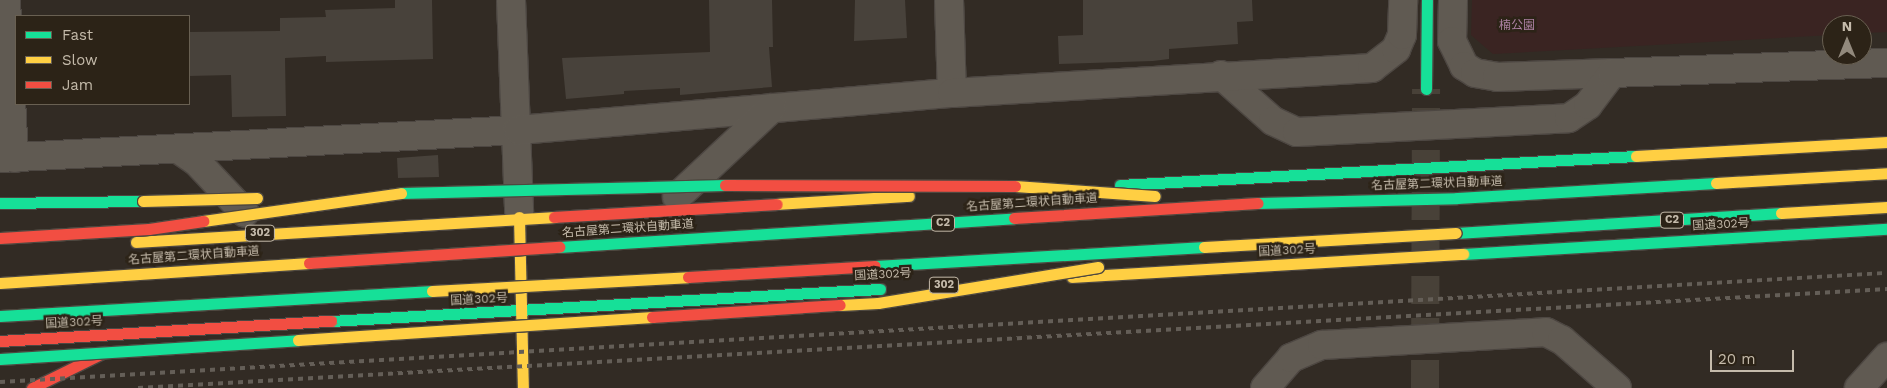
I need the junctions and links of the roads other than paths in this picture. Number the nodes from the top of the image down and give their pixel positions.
1 (6, 0) edge
2 (511, 0) edge
3 (949, 0) edge
4 (1403, 0) edge
5 (1426, 0) edge
6 (1453, 0) edge
7 (1887, 63) edge
8 (1612, 73) junction
9 (1221, 75) junction
10 (1426, 89) tunnel mouth
11 (952, 93) junction
12 (772, 108) junction
13 (518, 130) junction
14 (1887, 130) edge
15 (1887, 142) edge
16 (178, 149) junction
17 (7, 158) edge
18 (1887, 173) edge
19 (1173, 182) junction
20 (381, 194) junction
21 (0, 203) edge
22 (1255, 203) junction
23 (1887, 207) edge
24 (665, 209) junction
25 (520, 217) junction
26 (1887, 229) edge
27 (265, 233) junction
28 (0, 239) edge
29 (139, 242) junction
30 (1243, 243) junction
31 (0, 249) edge
32 (1244, 267) junction
33 (1389, 272) dead end
34 (0, 282) edge
35 (522, 311) junction
36 (0, 316) edge
37 (142, 333) junction
38 (0, 342) edge
39 (1887, 357) edge
40 (0, 359) edge
41 (32, 388) edge
42 (523, 388) edge
43 (1265, 388) edge
44 (1618, 388) edge
45 (1859, 388) edge

1 - 17 street
2 - 13 street
3 - 11 street
4 - 9 street
5 - 10 main road
6 - 8 street
7 - 8 street
8 - 9 street
9 - 11 street
11 - 12 street
12 - 13 street
12 - 24 street
13 - 16 street
13 - 25 street
14 - 19 main road
15 - 19 main road, 302
16 - 17 street
16 - 27 street
18 - 22 main road, 名古屋第二環状自動車道 / C2, bridge
19 - 24 main road, 302
20 - 21 main road, bridge
20 - 22 main road, bridge
20 - 28 main road, bridge
22 - 34 main road, 名古屋第二環状自動車道 / C2, bridge
23 - 30 main road, C2, bridge
24 - 25 main road, 302
25 - 27 main road, 302
25 - 35 main road
26 - 32 main road, 国道302号 / 302
27 - 29 main road, 302
28 - 29 main road
29 - 31 main road, 302
30 - 36 main road, C2, bridge
30 - 40 main road, bridge
32 - 33 main road
32 - 35 main road, 国道302号 / 302
35 - 37 main road, 国道302号 / 302
35 - 42 main road
37 - 38 main road, 国道302号 / 302
37 - 41 main road
39 - 45 street
43 - 44 street

